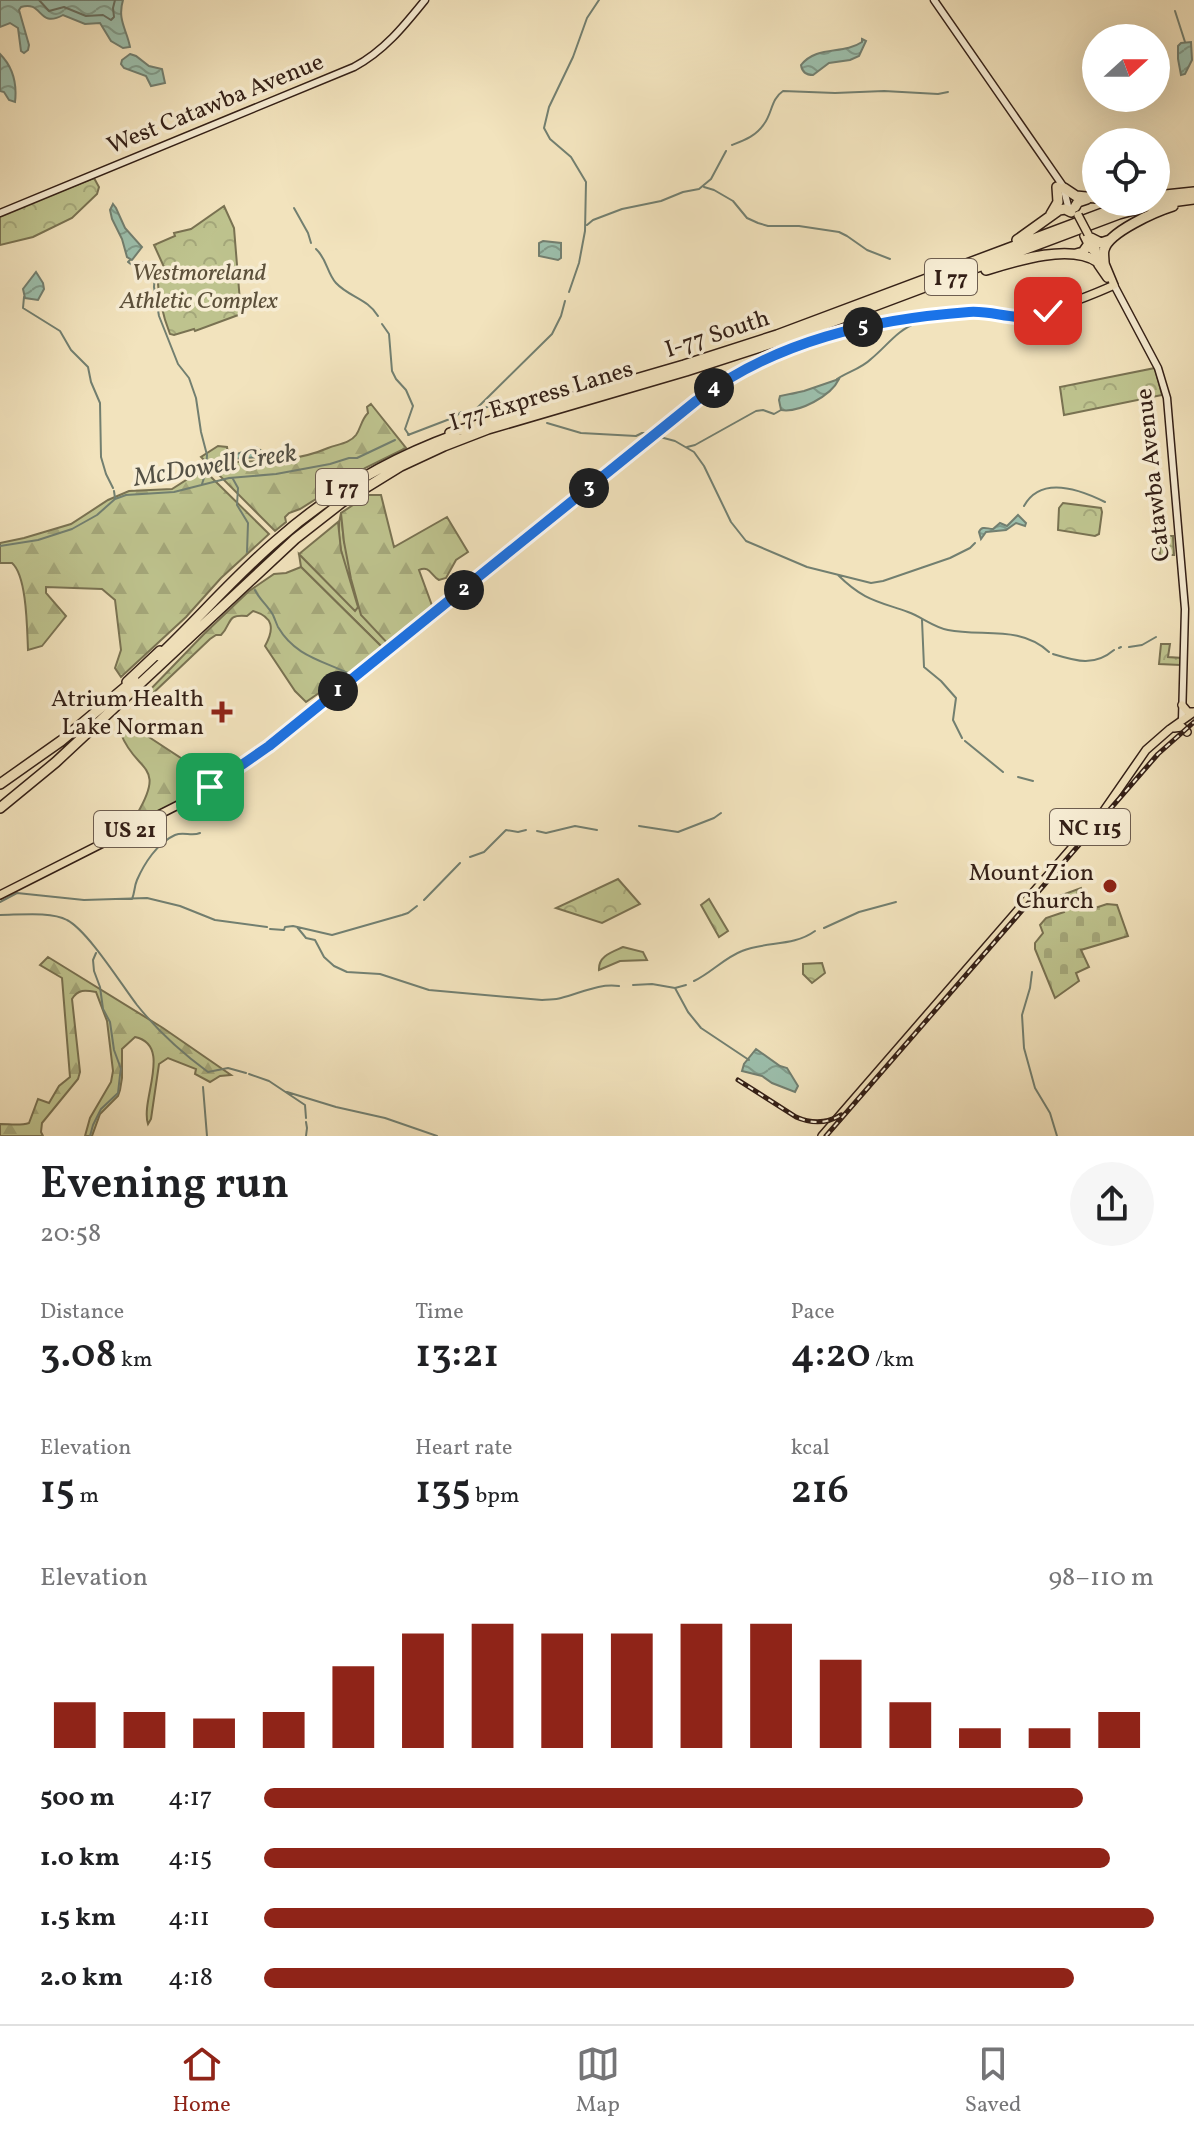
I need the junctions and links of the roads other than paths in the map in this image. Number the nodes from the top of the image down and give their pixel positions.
1 (425, 0) edge
2 (931, 0) edge
3 (973, 64) junction
4 (990, 82) junction
5 (991, 90) junction
6 (1007, 106) junction
7 (1062, 191) junction
8 (1170, 194) edge
9 (1082, 197) edge
10 (1170, 197) edge
11 (1194, 198) edge
12 (1082, 201) edge
13 (0, 213) edge
14 (1075, 213) junction
15 (1094, 216) edge
16 (1100, 216) edge
17 (1049, 217) junction
18 (1088, 238) junction
19 (1110, 240) junction
20 (1076, 254) junction
21 (989, 255) junction
22 (1099, 260) junction
23 (955, 278) junction
24 (1114, 285) junction
25 (737, 359) junction
26 (711, 364) junction
27 (638, 378) junction
28 (611, 389) junction
29 (478, 564) dead end
30 (492, 566) junction
31 (237, 592) junction
32 (222, 611) junction
33 (133, 681) junction
34 (107, 699) junction
35 (1182, 705) junction
36 (1194, 712) edge
37 (1182, 720) junction
38 (1168, 730) junction
39 (1187, 732) dead end
40 (0, 782) edge
41 (0, 810) edge
42 (0, 895) edge
43 (822, 1136) edge

1 - 13 main road, West Catawba Avenue
2 - 3 main road
2 - 4 main road
3 - 4 main road
3 - 5 main road
4 - 6 main road
5 - 6 main road
5 - 7 main road
6 - 7 main road
7 - 9 highway
7 - 14 main road
7 - 17 highway
8 - 11 highway
10 - 11 highway
11 - 19 highway
11 - 23 highway, I 77
11 - 26 highway, I 77 Express Lanes / I 77
12 - 14 highway
14 - 17 highway
14 - 18 main road, Catawba Avenue, bridge
15 - 21 highway, I-77 South / I 77
16 - 28 highway, I 77 Express Lanes / I 77
17 - 21 highway
18 - 19 highway
18 - 20 highway
18 - 22 main road, Catawba Avenue
19 - 22 highway
20 - 22 highway
20 - 23 highway
21 - 27 highway, I-77 South / I 77
22 - 24 main road, Catawba Avenue
23 - 25 highway, I 77
24 - 30 main road, US 21
24 - 35 main road, Catawba Avenue
25 - 26 highway
25 - 32 highway, I 77
26 - 31 highway, I 77 Express Lanes / I 77
27 - 28 highway
27 - 34 highway, I-77 South / I 77
28 - 33 highway, I 77 Express Lanes / I 77
29 - 30 main road
30 - 42 main road, US 21
31 - 32 highway
31 - 41 highway, I 77 Express Lanes / I 77
32 - 41 highway, I 77
33 - 34 highway
33 - 40 highway, I 77 Express Lanes / I 77
34 - 40 highway, I 77
35 - 36 main road
35 - 37 main road, Catawba Avenue
36 - 37 main road, NC 115
37 - 38 main road, NC 115
38 - 39 main road
38 - 43 main road, NC 115

